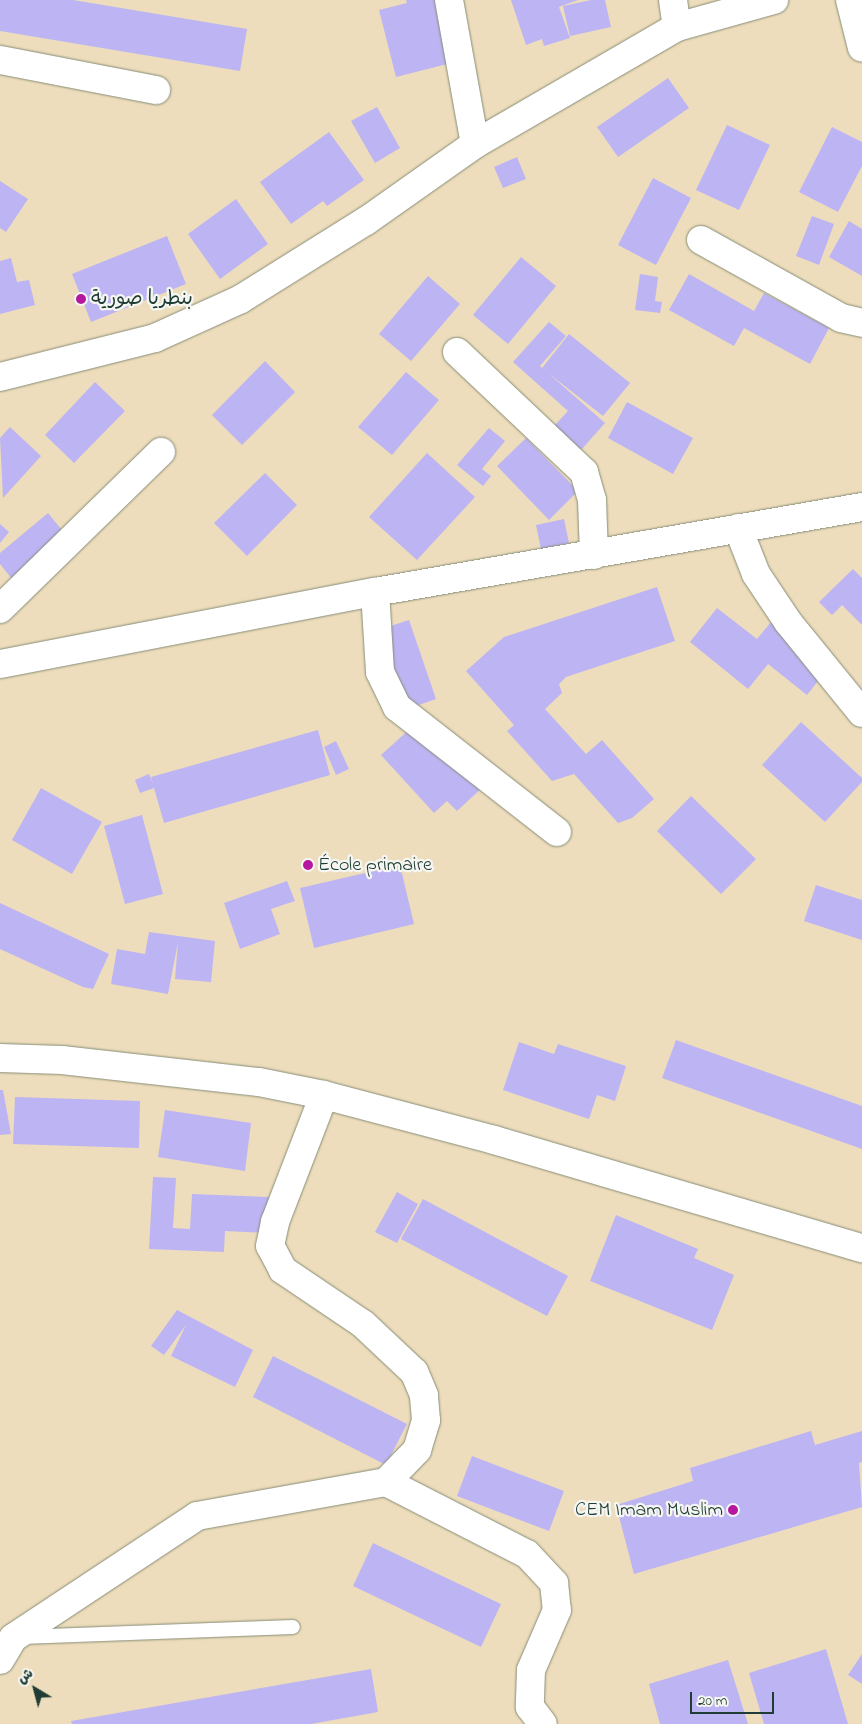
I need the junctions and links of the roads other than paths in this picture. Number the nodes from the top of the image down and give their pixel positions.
1 (449, 0) edge
2 (673, 0) edge
3 (774, 0) edge
4 (850, 0) edge
5 (676, 27) junction
6 (862, 48) edge
7 (0, 60) edge
8 (156, 90) dead end
9 (475, 144) junction
10 (701, 240) dead end
11 (862, 323) edge
12 (457, 352) dead end
13 (0, 377) edge
14 (161, 452) dead end
15 (862, 507) edge
16 (738, 528) junction
17 (594, 554) junction
18 (374, 592) junction
19 (0, 609) edge
20 (0, 664) edge
21 (862, 713) edge
22 (557, 832) dead end
23 (0, 1058) edge
24 (324, 1095) junction
25 (862, 1248) edge
26 (386, 1482) junction
27 (294, 1626) dead end
28 (7, 1649) edge
29 (542, 1724) edge

1 - 9 street
2 - 5 street
3 - 5 street
4 - 6 street
5 - 9 street
7 - 8 street
9 - 13 street
10 - 11 street
12 - 17 street
14 - 19 street
15 - 16 street
16 - 17 street
16 - 21 street
17 - 18 street
18 - 20 street
18 - 22 street
23 - 24 street
24 - 25 street
24 - 26 street
26 - 28 street
26 - 29 street
27 - 28 lane

